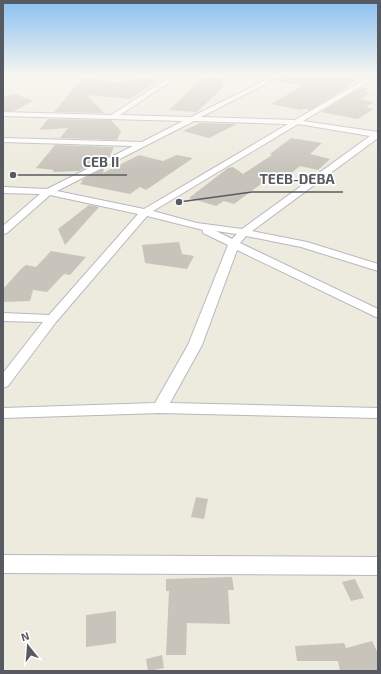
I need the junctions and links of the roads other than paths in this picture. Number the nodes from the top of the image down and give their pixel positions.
1 (129, 106) edge
2 (219, 106) edge
3 (322, 106) edge
4 (3, 114) edge
5 (114, 116) junction
6 (194, 119) junction
7 (296, 122) junction
8 (377, 135) edge
9 (3, 140) edge
10 (142, 144) junction
11 (3, 190) edge
12 (48, 192) junction
13 (145, 212) junction
14 (196, 226) junction
15 (3, 231) edge
16 (244, 232) junction
17 (234, 244) junction
18 (378, 268) edge
19 (378, 314) edge
20 (3, 316) edge
21 (52, 318) junction
22 (3, 383) edge
23 (160, 408) junction
24 (3, 413) edge
25 (378, 414) edge
26 (3, 564) edge
27 (378, 566) edge

1 - 5 street
2 - 6 street
3 - 7 street
4 - 5 street
5 - 6 street
6 - 7 street
6 - 10 street
7 - 8 street
7 - 13 street
8 - 16 street
9 - 10 street
10 - 12 street
11 - 12 street
12 - 13 street
12 - 15 street
13 - 14 street
13 - 21 street
14 - 16 street
14 - 17 street
16 - 17 street
16 - 18 street
17 - 19 street
17 - 23 street
20 - 21 street
21 - 22 street
23 - 24 street
23 - 25 street
26 - 27 street

